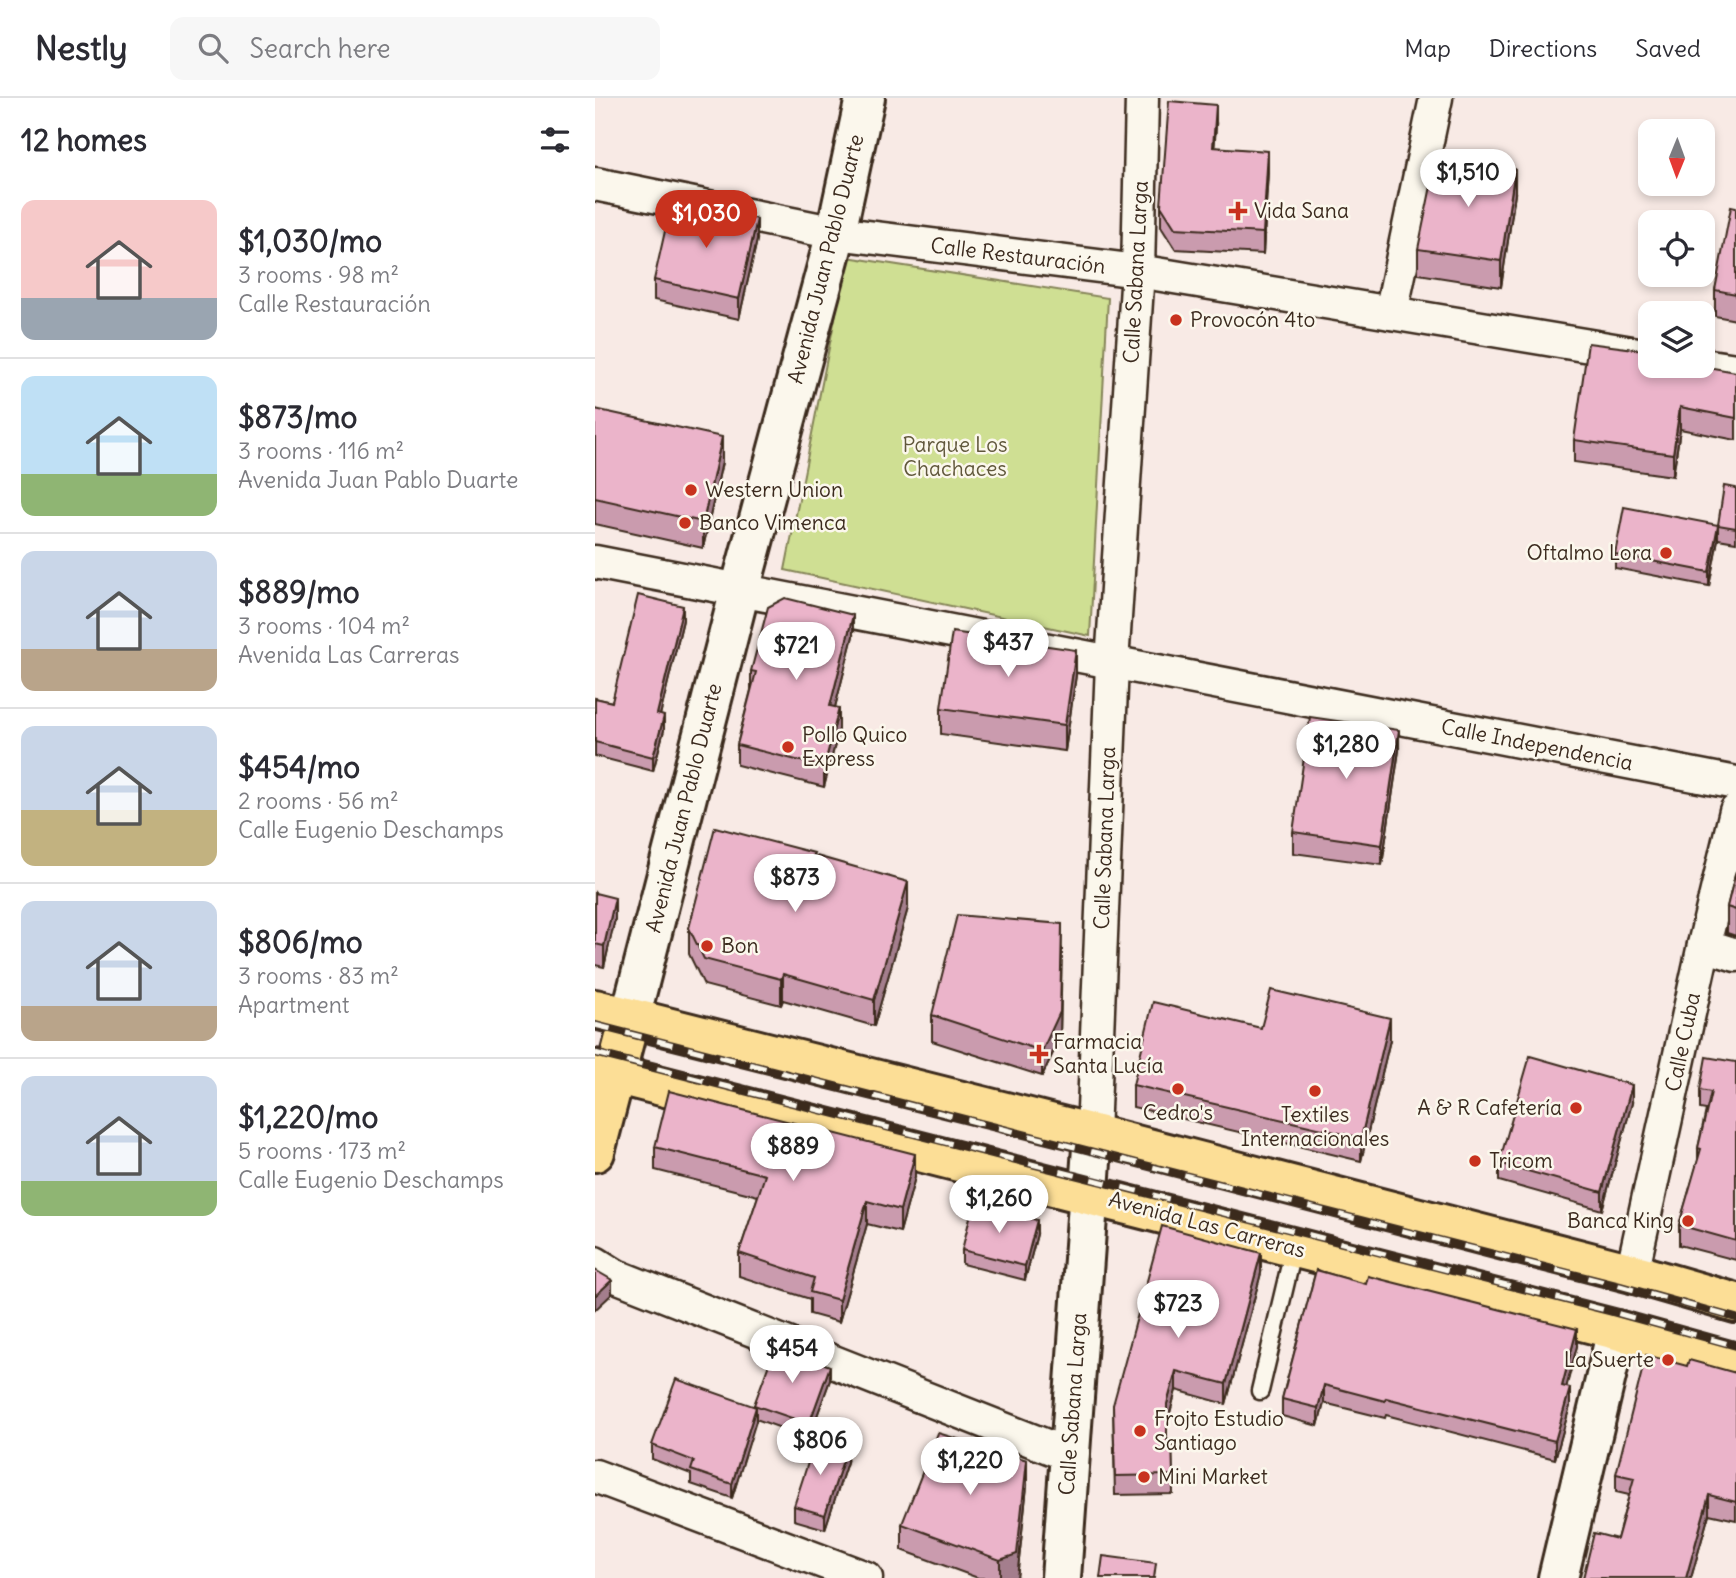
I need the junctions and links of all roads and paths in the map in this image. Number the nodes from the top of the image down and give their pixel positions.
1 (865, 98) edge
2 (1142, 98) edge
3 (1436, 98) edge
4 (595, 184) edge
5 (836, 233) junction
6 (1138, 271) junction
7 (1391, 313) junction
8 (1638, 354) edge
9 (1715, 367) edge
10 (1736, 370) edge
11 (595, 562) edge
12 (740, 590) junction
13 (1112, 663) junction
14 (1736, 783) edge
15 (1736, 811) edge
16 (1704, 945) junction
17 (1736, 955) edge
18 (613, 1014) edge
19 (605, 1071) edge
20 (1093, 1134) junction
21 (595, 1152) edge
22 (1089, 1194) junction
23 (1294, 1248) junction
24 (595, 1262) edge
25 (1632, 1273) junction
26 (1736, 1303) edge
27 (1617, 1330) junction
28 (1736, 1363) edge
29 (1260, 1391) dead end
30 (1069, 1455) junction
31 (595, 1476) edge
32 (866, 1578) edge
33 (1061, 1578) edge
34 (1558, 1578) edge

1 - 5 main road, Avenida Juan Pablo Duarte
2 - 6 street, Calle Sabana Larga
3 - 7 street
4 - 5 street, Calle Restauración
5 - 6 street, Calle Restauración
5 - 12 main road, Avenida Juan Pablo Duarte
6 - 7 street, Calle Restauración
6 - 13 street, Calle Sabana Larga
7 - 8 street, Calle Restauración
9 - 10 street
11 - 12 street, Calle Independencia
12 - 13 street, Calle Independencia
12 - 18 main road, Avenida Juan Pablo Duarte
13 - 14 street, Calle Independencia
13 - 20 street, Calle Sabana Larga
15 - 16 street, Calle Cuba
16 - 17 street
16 - 25 street, Calle Cuba
18 - 19 main road, Avenida Juan Pablo Duarte
18 - 20 main road
19 - 21 main road, Avenida Juan Pablo Duarte
19 - 22 main road, Avenida Las Carreras
20 - 22 main road, Calle Sabana Larga
20 - 25 main road
22 - 23 main road, Avenida Las Carreras
22 - 30 main road, Calle Sabana Larga
23 - 27 main road, Avenida Las Carreras
23 - 29 lane
24 - 30 street
25 - 26 main road
27 - 28 main road, Avenida Las Carreras
27 - 34 main road
30 - 33 main road, Calle Sabana Larga
31 - 32 street

